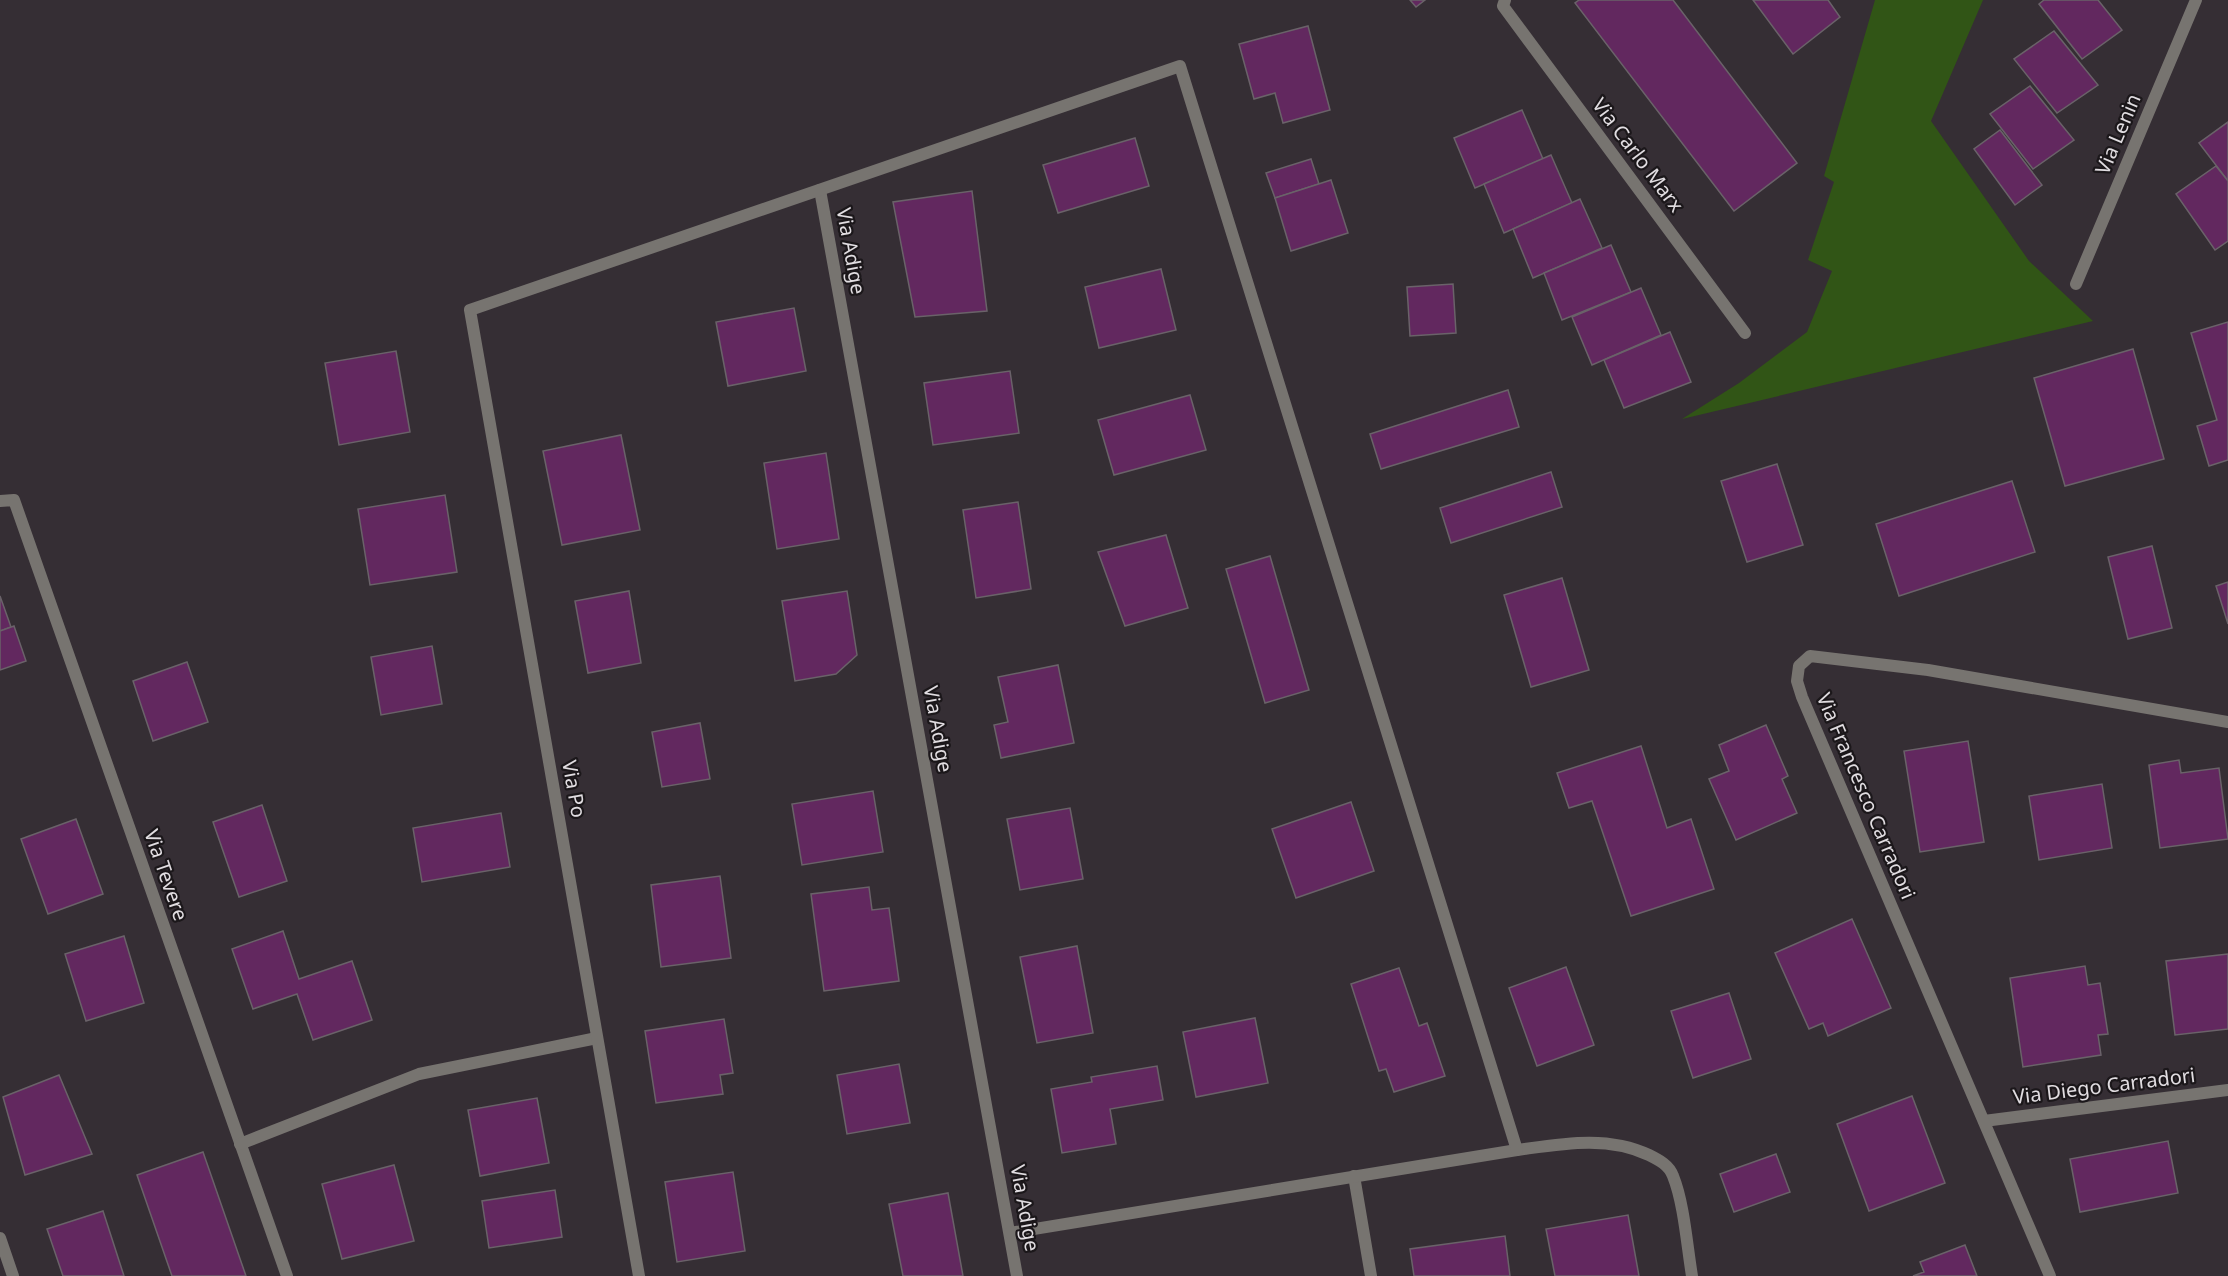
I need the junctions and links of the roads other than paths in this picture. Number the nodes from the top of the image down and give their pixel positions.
1 (1505, 0) edge
2 (2196, 0) edge
3 (820, 190) junction
4 (2076, 284) dead end
5 (1745, 333) dead end
6 (0, 501) edge
7 (2228, 722) edge
8 (597, 1038) junction
9 (2228, 1090) edge
10 (1984, 1121) junction
11 (240, 1144) junction
12 (1517, 1150) junction
13 (1354, 1176) junction
14 (1010, 1233) junction
15 (0, 1238) edge
16 (13, 1276) edge
17 (287, 1276) edge
18 (639, 1276) edge
19 (1017, 1276) edge
20 (1371, 1276) edge
21 (1692, 1276) edge
22 (2050, 1276) edge

1 - 5 street, Via Carlo Marx
2 - 4 street, Via Lenin
3 - 8 street, Via Po
3 - 12 street
3 - 14 street, Via Adige
6 - 11 street, Via Tevere
7 - 10 street, Via Francesco Carradori
8 - 11 street
8 - 18 street, Via Po
9 - 10 street, Via Diego Carradori
10 - 22 street, Via Francesco Carradori
11 - 17 street, Via Tevere
12 - 13 street
12 - 21 street
13 - 14 street
13 - 20 street
14 - 19 street, Via Adige
15 - 16 street

